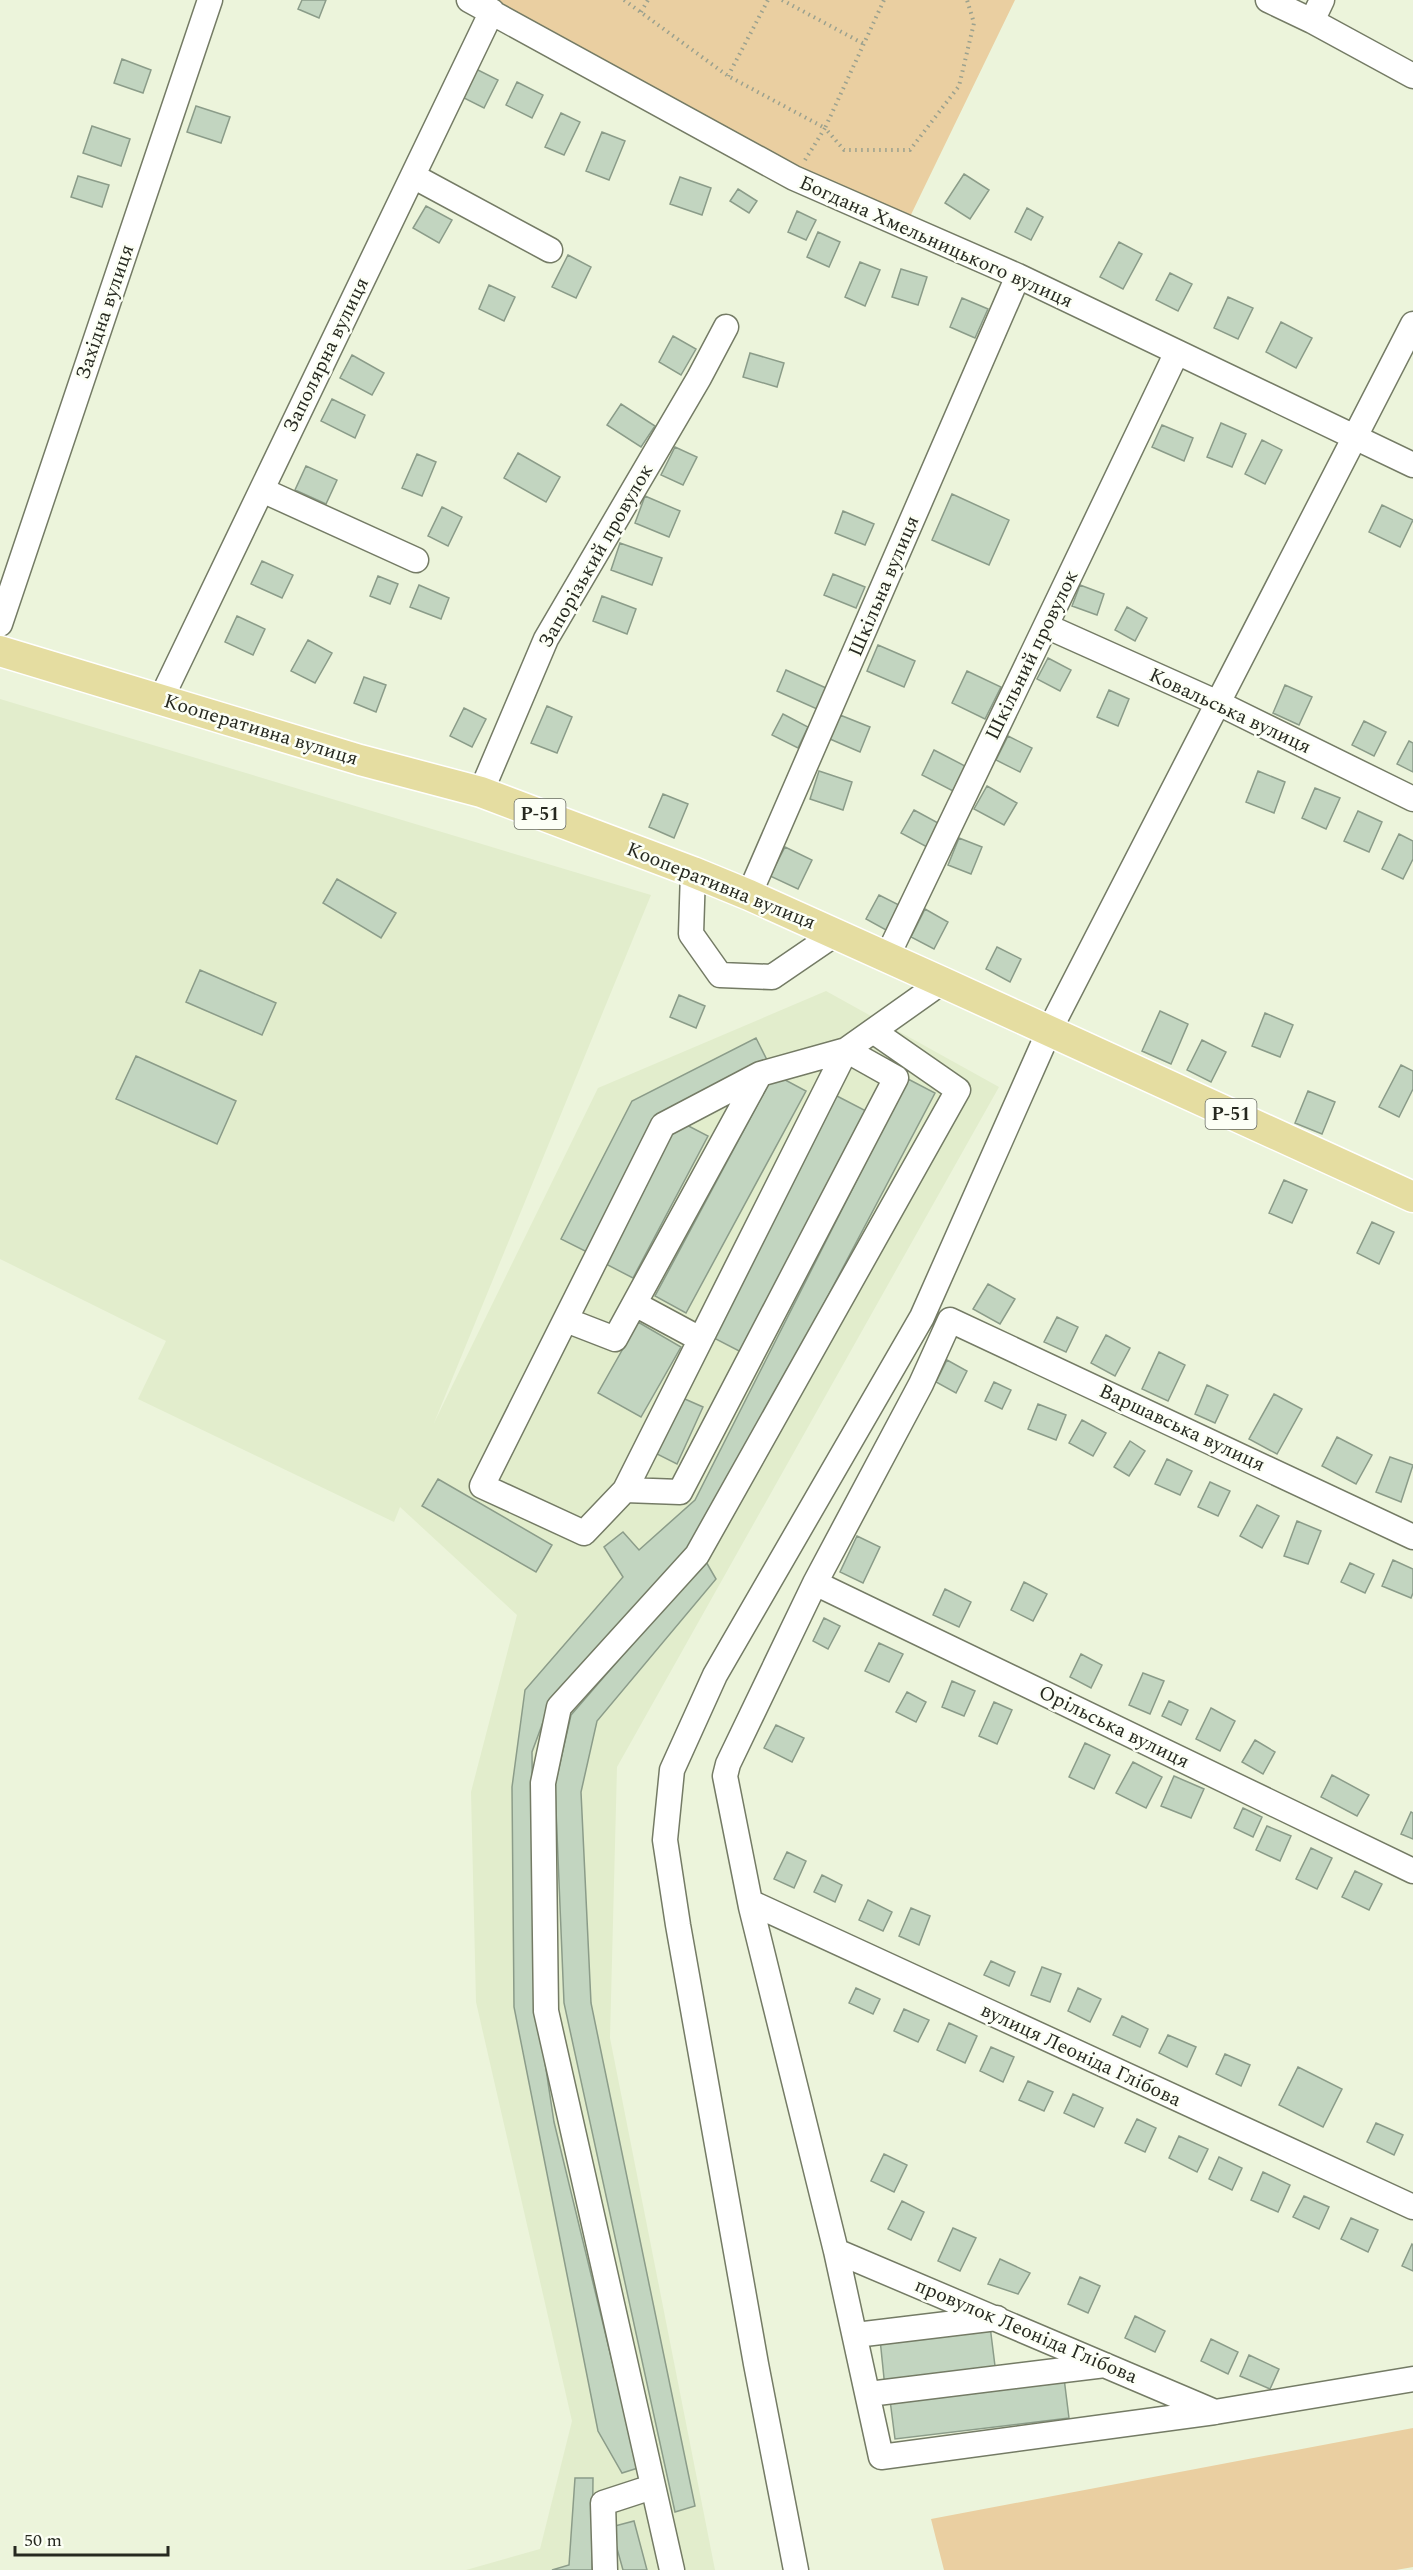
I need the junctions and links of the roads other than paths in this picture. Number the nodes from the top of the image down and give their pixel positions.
1 (210, 0) edge
2 (469, 0) edge
3 (1268, 0) edge
4 (1317, 10) edge
5 (492, 11) junction
6 (1413, 76) edge
7 (413, 176) junction
8 (550, 250) dead end
9 (1018, 276) junction
10 (1413, 324) edge
11 (726, 327) dead end
12 (1177, 352) junction
13 (1355, 437) junction
14 (1413, 465) edge
15 (262, 490) junction
16 (416, 560) dead end
17 (0, 624) edge
18 (1046, 626) junction
19 (0, 651) edge
20 (161, 699) junction
21 (1218, 703) junction
22 (481, 792) junction
23 (1413, 800) edge
24 (693, 872) junction
25 (749, 895) junction
26 (836, 934) junction
27 (887, 957) junction
28 (942, 982) junction
29 (873, 1031) junction
30 (1049, 1031) junction
31 (846, 1050) junction
32 (760, 1074) junction
33 (1413, 1197) edge
34 (635, 1304) junction
35 (566, 1320) junction
36 (700, 1339) junction
37 (625, 1490) junction
38 (1413, 1537) edge
39 (815, 1583) junction
40 (1413, 1871) edge
41 (750, 1902) junction
42 (1413, 2206) edge
43 (836, 2251) junction
44 (998, 2318) junction
45 (856, 2335) junction
46 (1106, 2365) junction
47 (1413, 2379) edge
48 (869, 2394) junction
49 (1215, 2412) junction
50 (652, 2487) junction
51 (605, 2570) edge
52 (672, 2570) edge
53 (796, 2570) edge

1 - 17 street, Західна вулиця
2 - 5 street, Богдана Хмельницького вулиця
3 - 4 street
4 - 6 street
5 - 7 street, Заполярна вулиця
5 - 9 street, Богдана Хмельницького вулиця
7 - 8 street
7 - 15 street, Заполярна вулиця
9 - 12 street, Богдана Хмельницького вулиця
9 - 25 street, Шкільна вулиця
10 - 13 street
11 - 22 street, Запорізький провулок
12 - 13 street, Богдана Хмельницького вулиця
12 - 18 street, Шкільний провулок
13 - 14 street, Богдана Хмельницького вулиця
13 - 21 street
15 - 16 street
15 - 20 street, Заполярна вулиця
18 - 21 street, Ковальська вулиця
18 - 27 street, Шкільний провулок
19 - 20 main road, Кооперативна вулиця / Р-51
20 - 22 main road, Кооперативна вулиця / Р-51
21 - 23 street, Ковальська вулиця
21 - 30 street
22 - 24 main road, Кооперативна вулиця / Р-51
24 - 25 main road, Кооперативна вулиця / Р-51
24 - 26 street
25 - 26 main road, Кооперативна вулиця / Р-51
26 - 27 main road, Кооперативна вулиця / Р-51
27 - 28 main road, Кооперативна вулиця / Р-51
28 - 29 street
28 - 30 main road, Кооперативна вулиця / Р-51
29 - 31 street
29 - 50 street
30 - 33 main road, Кооперативна вулиця / Р-51
30 - 53 street
31 - 32 street
31 - 36 street
31 - 37 street
32 - 34 street
32 - 35 street
34 - 35 street
34 - 36 street
35 - 37 street
36 - 37 street
38 - 39 street, Варшавська вулиця
39 - 40 street, Орільська вулиця
39 - 41 street
41 - 42 street, вулиця Леоніда Глібова
41 - 43 street
43 - 44 street, провулок Леоніда Глібова
43 - 45 street
44 - 45 street
44 - 46 street, провулок Леоніда Глібова
45 - 48 street
46 - 48 street
46 - 49 street, провулок Леоніда Глібова
47 - 49 street
48 - 49 street
50 - 51 street
50 - 52 street

